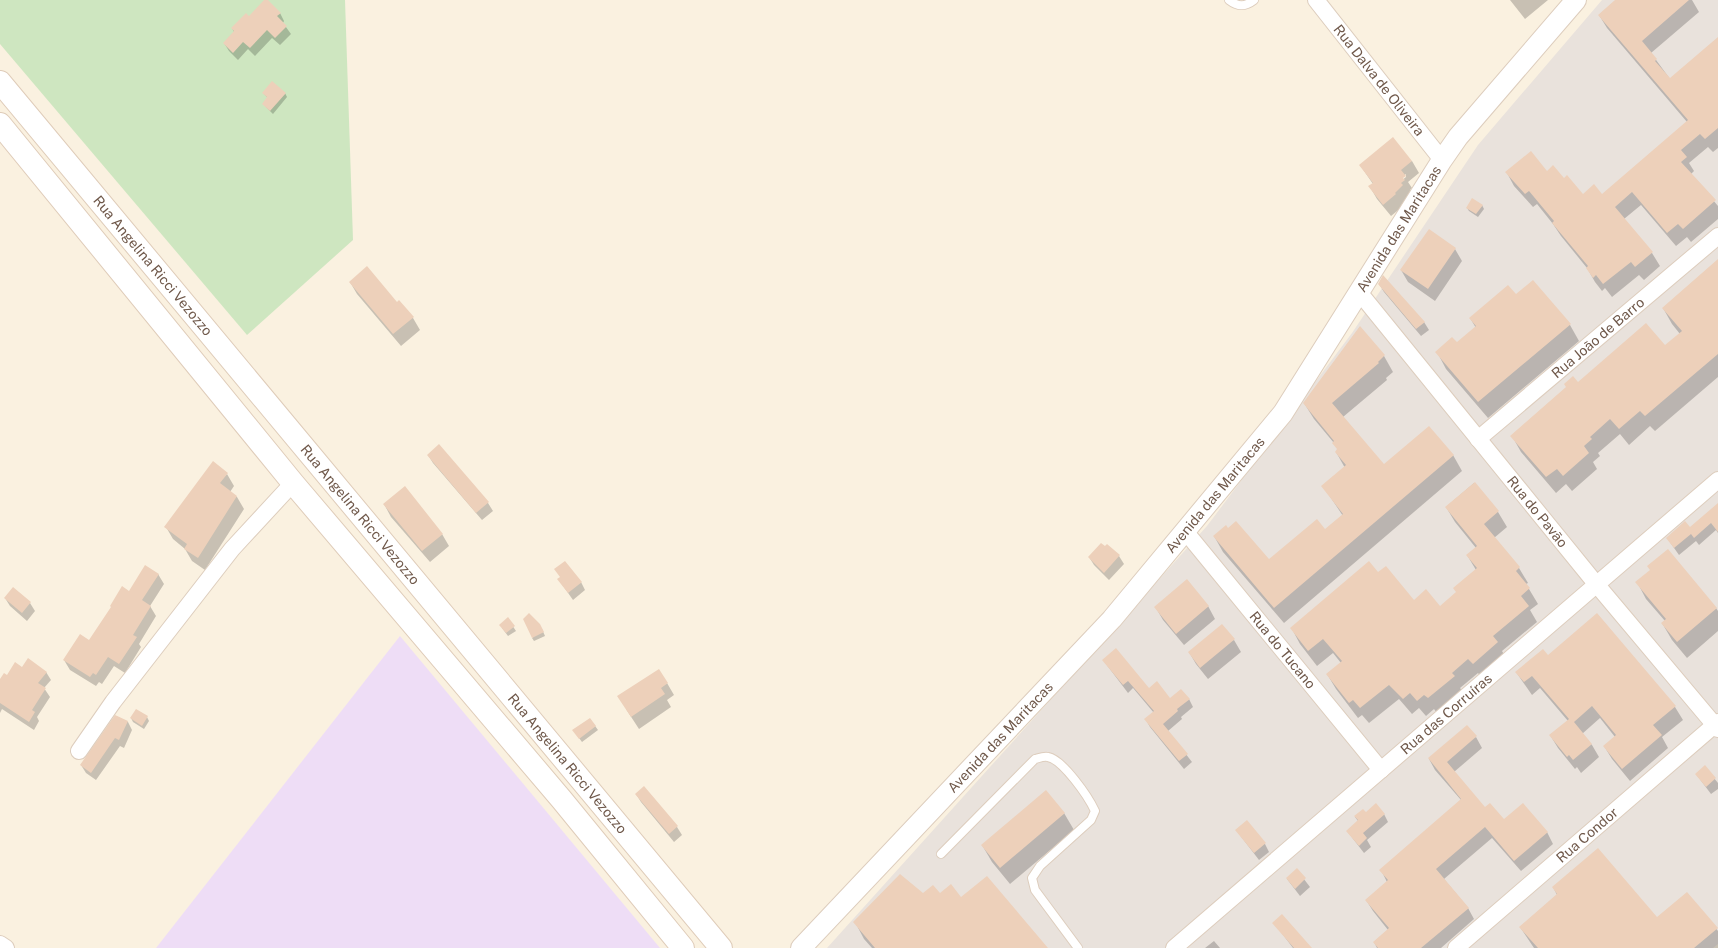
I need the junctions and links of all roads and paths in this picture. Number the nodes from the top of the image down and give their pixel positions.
1 (1229, 0) edge
2 (1254, 0) edge
3 (1316, 0) edge
4 (1576, 0) edge
5 (0, 82) edge
6 (0, 124) edge
7 (1442, 160) junction
8 (1718, 236) edge
9 (1358, 292) junction
10 (1478, 440) junction
11 (326, 474) junction
12 (1718, 480) edge
13 (292, 483) junction
14 (1185, 530) junction
15 (1597, 585) junction
16 (1717, 725) edge
17 (79, 751) dead end
18 (1381, 770) junction
19 (941, 854) dead end
20 (0, 944) edge
21 (6, 948) edge
22 (683, 948) edge
23 (721, 948) edge
24 (801, 948) edge
25 (1078, 948) edge
26 (1174, 948) edge
27 (1456, 948) edge

1 - 2 lane
3 - 7 street, Rua Dalva de Oliveira
4 - 7 street, Avenida das Maritacas
5 - 11 main road, Rua Angelina Ricci Vezozzo
6 - 13 main road, Rua Angelina Ricci Vezozzo
7 - 9 street, Avenida das Maritacas
8 - 10 street, Rua João de Barro
9 - 10 street, Rua do Pavão
9 - 14 street, Avenida das Maritacas
10 - 15 street, Rua do Pavão
11 - 13 main road
11 - 23 main road, Rua Angelina Ricci Vezozzo
12 - 15 street, Rua das Corruíras
13 - 17 street
13 - 22 main road, Rua Angelina Ricci Vezozzo
14 - 18 street, Rua do Tucano
14 - 24 street, Avenida das Maritacas
15 - 16 street, Rua do Pavão
15 - 18 street, Rua das Corruíras
16 - 27 street, Rua Condor
18 - 26 street, Rua das Corruíras
19 - 25 lane
20 - 21 street

